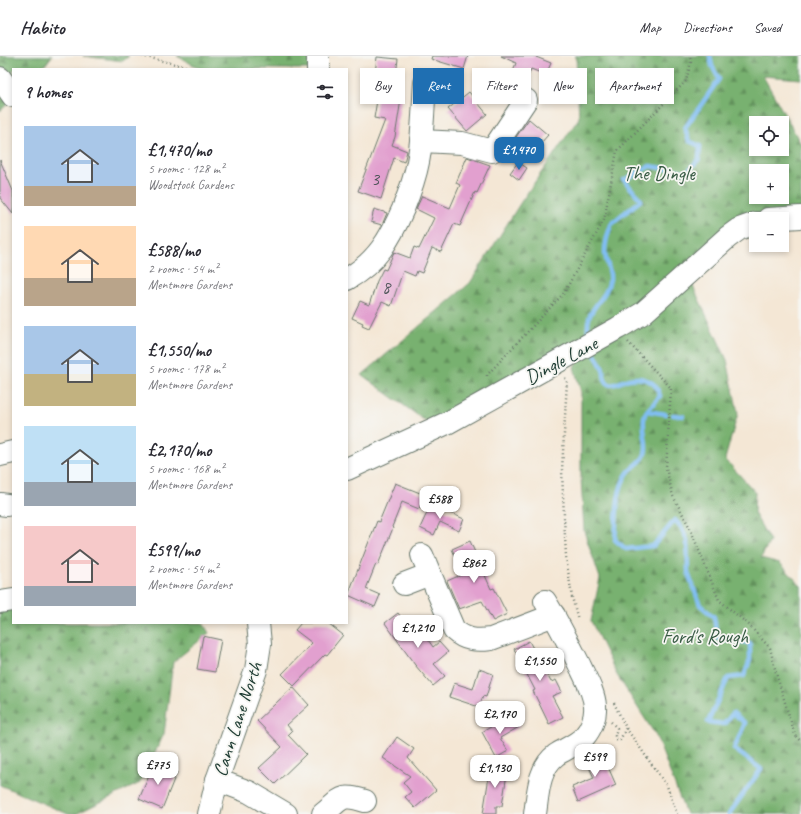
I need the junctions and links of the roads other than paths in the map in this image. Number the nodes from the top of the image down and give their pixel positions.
1 (318, 56) edge
2 (318, 68) edge
3 (0, 78) edge
4 (12, 95) edge
5 (424, 104) edge
6 (523, 104) edge
7 (421, 141) junction
8 (801, 217) edge
9 (789, 218) edge
10 (749, 226) edge
11 (348, 277) edge
12 (12, 452) edge
13 (0, 455) edge
14 (348, 469) edge
15 (404, 584) dead end
16 (12, 600) edge
17 (0, 602) edge
18 (258, 624) edge
19 (217, 780) junction
20 (365, 801) dead end
21 (209, 814) edge
22 (286, 814) edge
23 (323, 814) edge
24 (535, 814) edge

1 - 2 street
3 - 4 street
5 - 7 street
6 - 7 street
7 - 11 street
8 - 9 street
10 - 14 street, Dingle Lane
12 - 13 street
15 - 24 street
16 - 17 street
18 - 19 street, Cann Lane North
19 - 21 street, Cann Lane North
19 - 22 street
20 - 23 street

